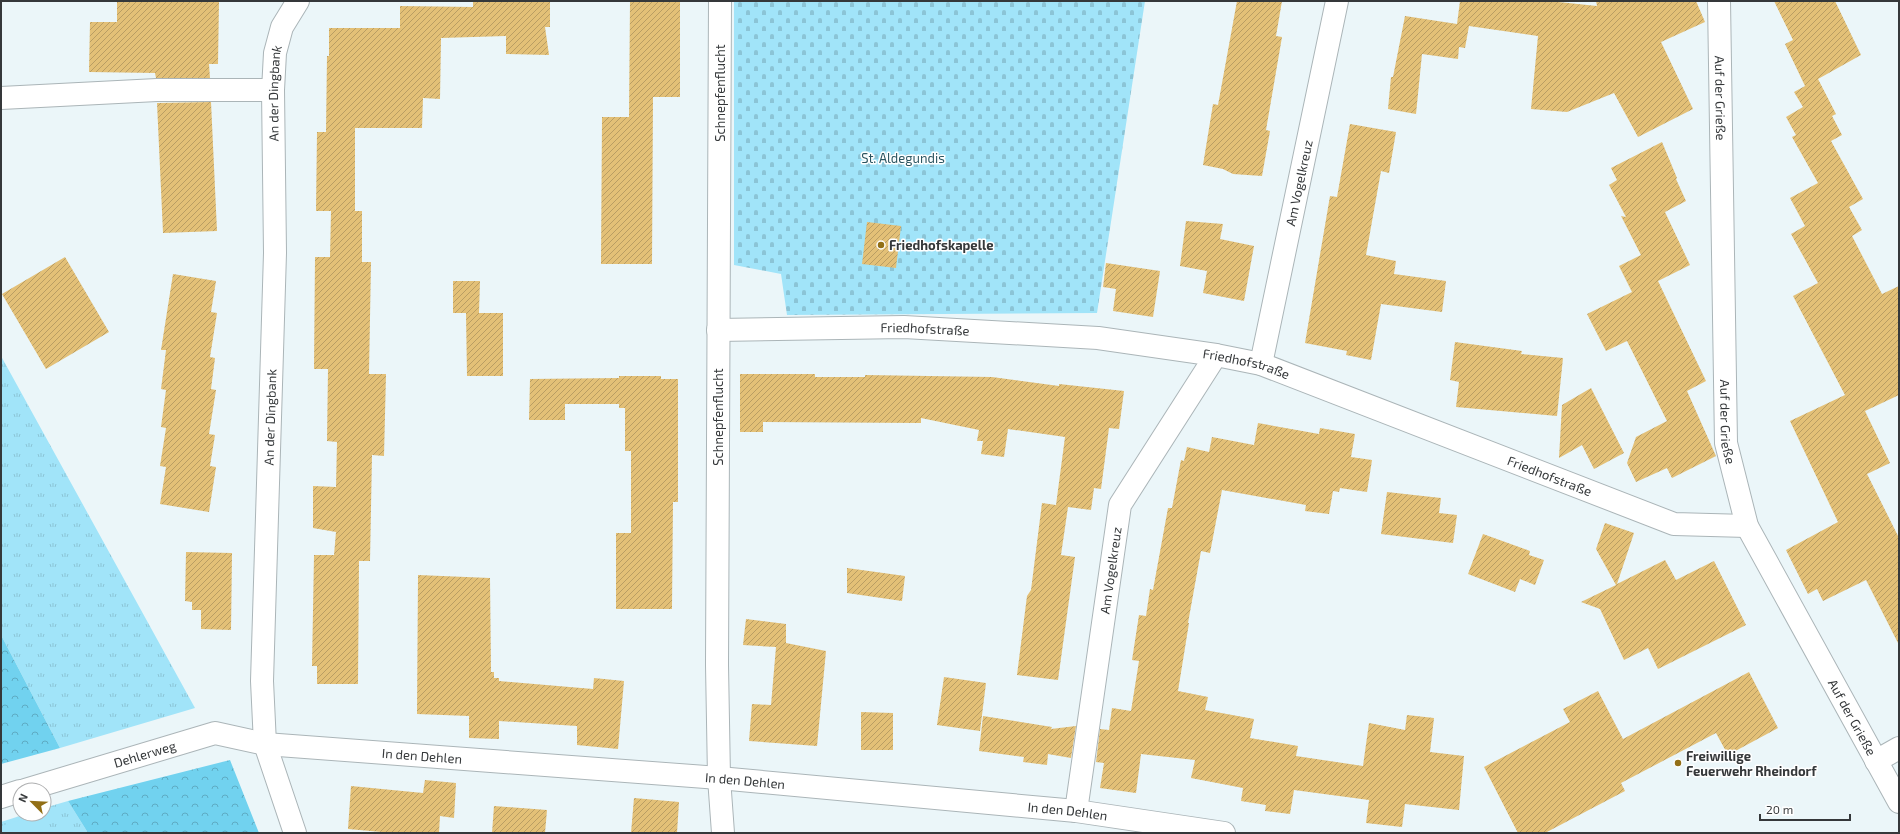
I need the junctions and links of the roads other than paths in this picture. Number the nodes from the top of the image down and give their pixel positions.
1 (298, 1) edge
2 (720, 1) edge
3 (1336, 1) edge
4 (1719, 1) edge
5 (273, 90) junction
6 (1, 98) edge
7 (718, 330) junction
8 (1216, 355) junction
9 (1261, 364) junction
10 (1747, 526) junction
11 (265, 744) junction
12 (1899, 748) edge
13 (1876, 760) junction
14 (719, 778) junction
15 (52, 782) edge
16 (12, 794) edge
17 (1, 797) edge
18 (1899, 802) edge
19 (1076, 811) junction
20 (296, 833) edge
21 (723, 833) edge
22 (1224, 833) edge

1 - 5 street, An der Dingbank
2 - 7 street, Schnepfenflucht
3 - 9 street, Am Vogelkreuz
4 - 10 street, Auf der Grieße
5 - 6 street
5 - 11 street, An der Dingbank
7 - 8 street, Friedhofstraße
7 - 14 street, Schnepfenflucht
8 - 9 street, Friedhofstraße
8 - 19 street, Am Vogelkreuz
9 - 10 street, Friedhofstraße
10 - 13 street, Auf der Grieße
11 - 14 street, In den Dehlen
11 - 15 street, Dehlerweg
11 - 20 street, An der Dingbank
12 - 13 street
13 - 18 street, Auf der Grieße
14 - 19 street, In den Dehlen
14 - 21 street, Schnepfenflucht
16 - 17 street
19 - 22 street, In den Dehlen

